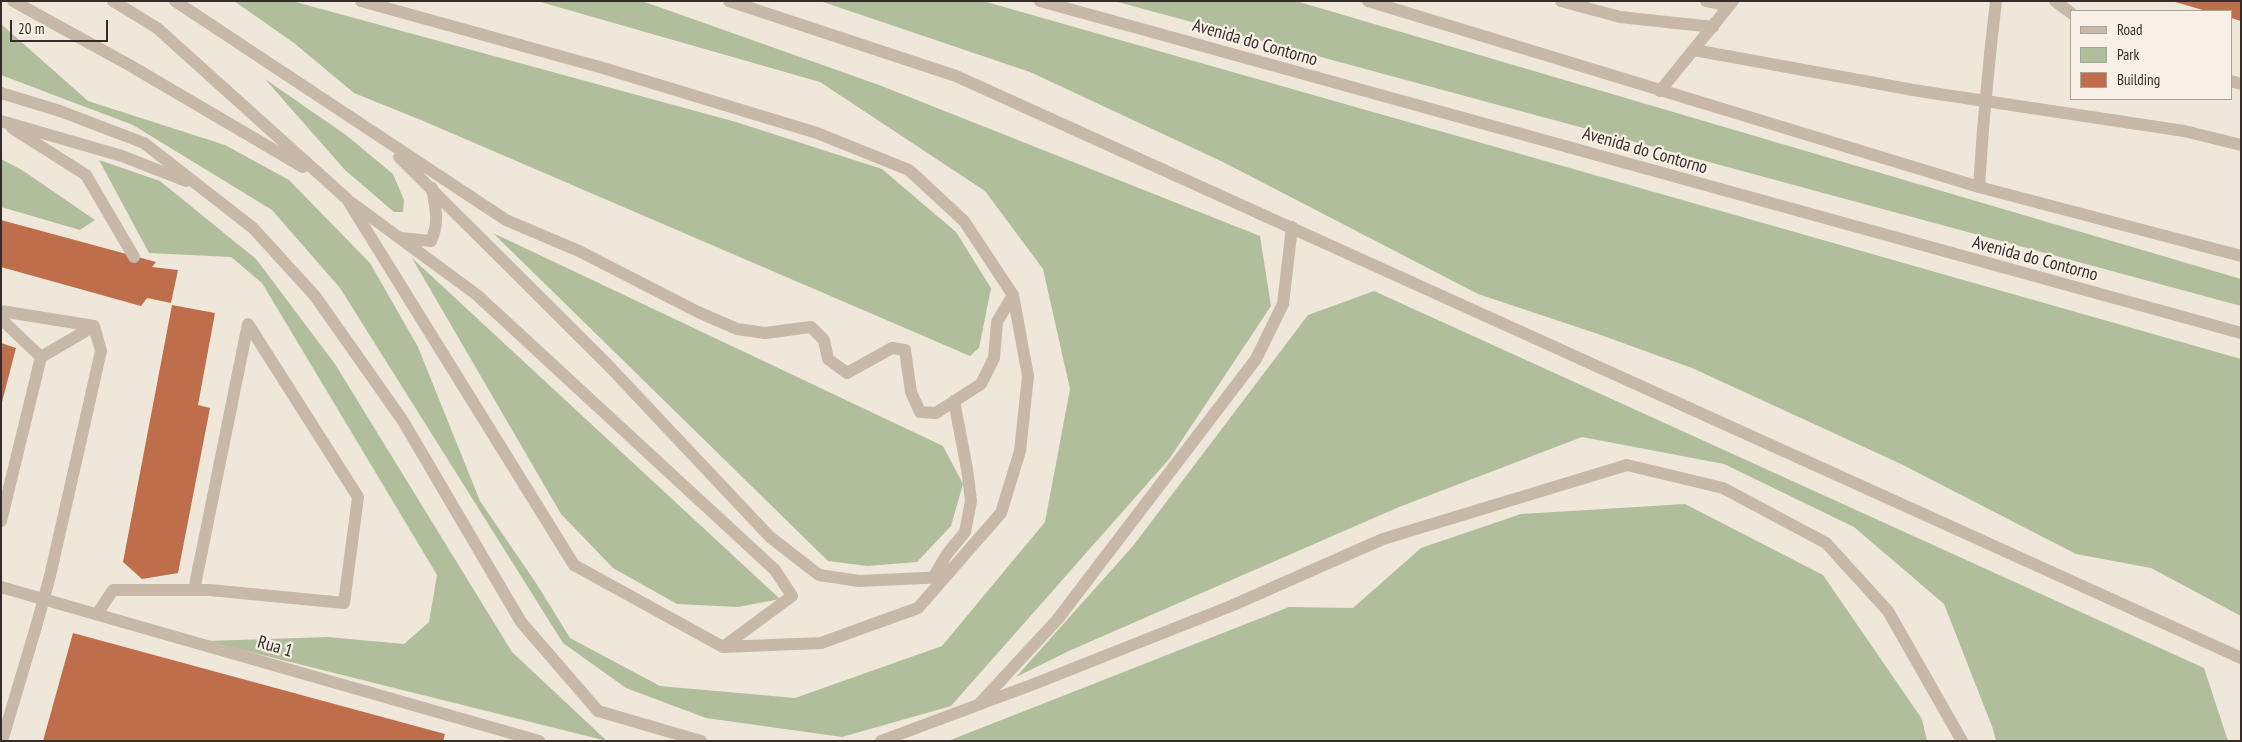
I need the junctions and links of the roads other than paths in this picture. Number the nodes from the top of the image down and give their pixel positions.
1 (12, 1) edge
2 (113, 1) edge
3 (175, 1) edge
4 (361, 1) edge
5 (729, 1) edge
6 (1040, 1) edge
7 (1368, 1) edge
8 (1561, 1) edge
9 (1706, 1) edge
10 (1996, 1) edge
11 (2056, 1) edge
12 (1731, 4) edge
13 (2070, 12) edge
14 (1713, 26) junction
15 (1694, 50) junction
16 (1660, 91) junction
17 (1, 93) edge
18 (1, 121) edge
19 (380, 137) junction
20 (2241, 145) edge
21 (328, 182) junction
22 (200, 187) junction
23 (1979, 187) junction
24 (432, 188) junction
25 (347, 199) junction
26 (1292, 227) junction
27 (399, 237) junction
28 (2241, 256) edge
29 (134, 257) dead end
30 (1013, 295) junction
31 (1, 311) edge
32 (1, 320) edge
33 (94, 326) junction
34 (2241, 332) edge
35 (40, 357) junction
36 (954, 401) junction
37 (1, 521) edge
38 (939, 577) junction
39 (1, 587) edge
40 (194, 590) junction
41 (97, 614) junction
42 (723, 648) junction
43 (2241, 658) edge
44 (978, 705) junction
45 (526, 739) edge
46 (2, 741) edge
47 (539, 741) edge
48 (701, 741) edge
49 (881, 741) edge
50 (1962, 741) edge

1 - 21 street
2 - 21 street
3 - 19 street
4 - 30 street
5 - 26 street
6 - 34 street, Avenida do Contorno
7 - 16 street
8 - 14 street
9 - 12 street
10 - 23 street, bridge
11 - 13 street
12 - 14 street
14 - 15 street
15 - 16 street
15 - 20 street
16 - 23 street
17 - 22 street
18 - 22 street
18 - 29 street
19 - 24 street
19 - 36 street
21 - 25 street
22 - 48 street
23 - 28 street
24 - 27 street
24 - 38 street
25 - 27 street
25 - 42 street
26 - 43 street
26 - 44 street
27 - 42 street
30 - 36 street
30 - 38 street
31 - 33 street
32 - 35 street
33 - 35 street
33 - 46 street, bridge
35 - 37 street
36 - 38 street
38 - 42 street
39 - 41 street, Rua 1
40 - 40 street
40 - 41 street
41 - 45 street, Rua 1
44 - 49 street
44 - 50 street
45 - 47 street, Rua 1

